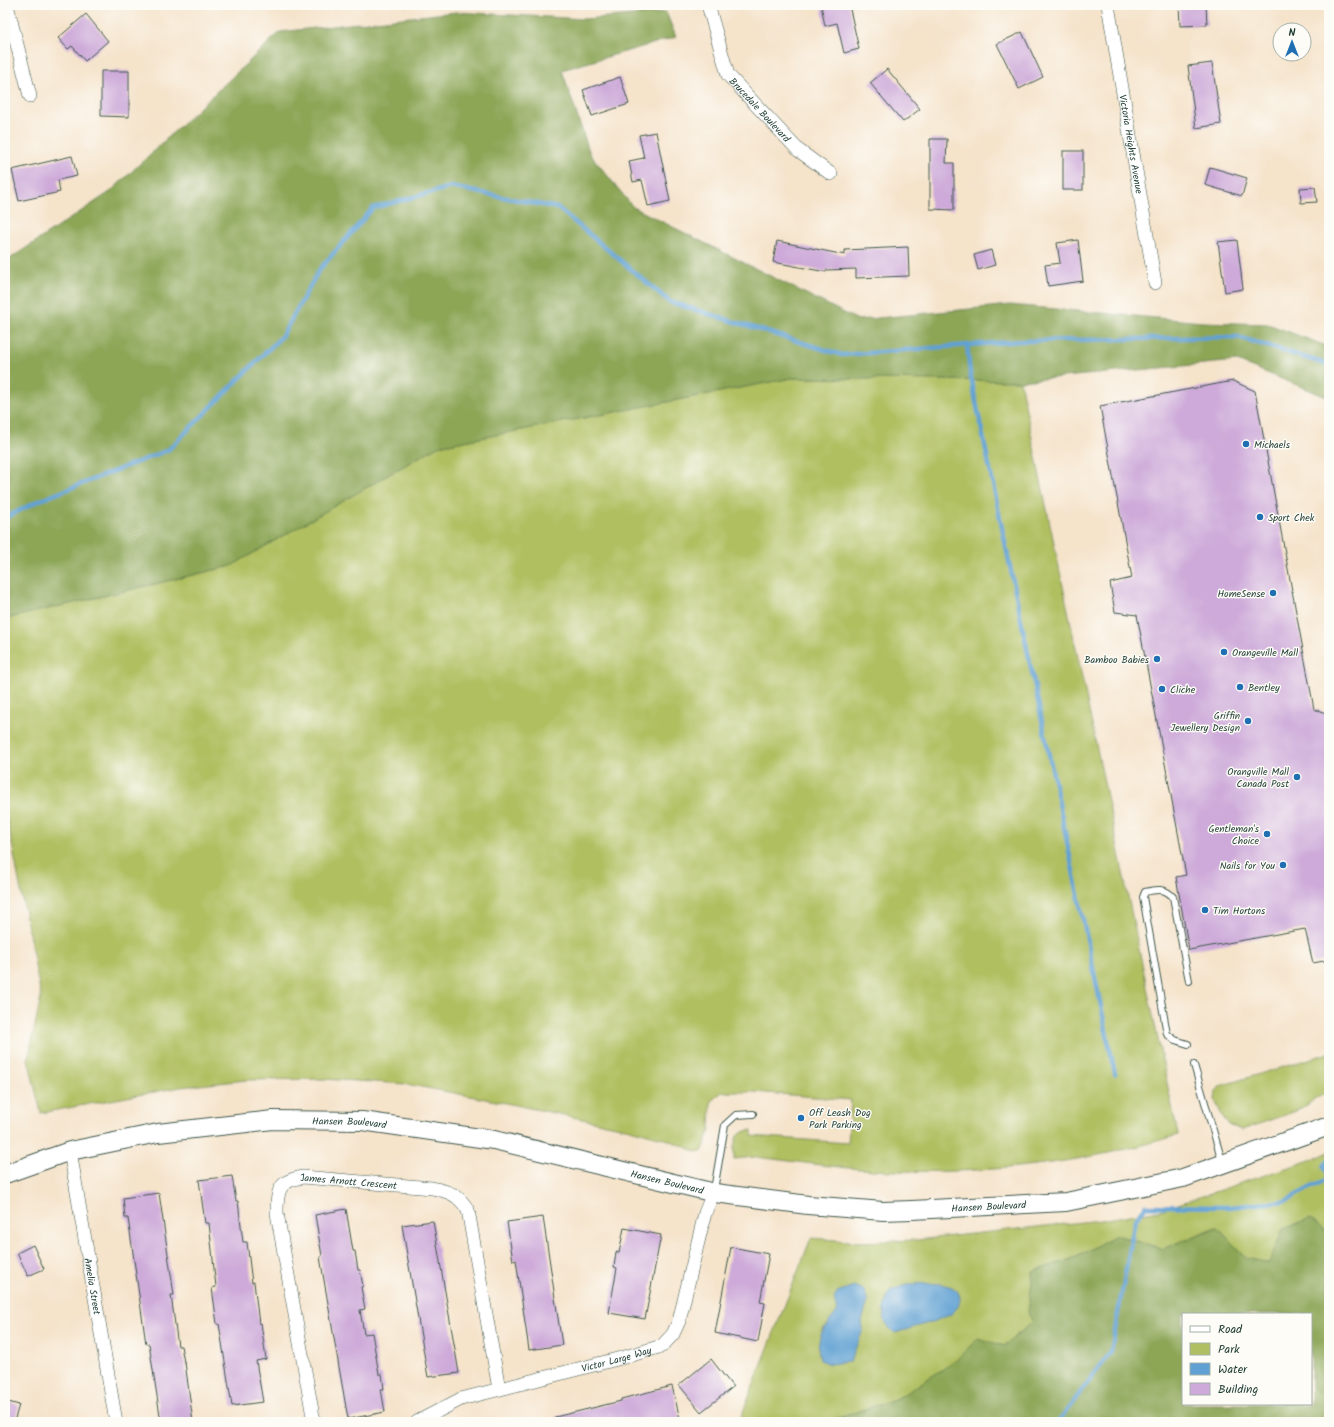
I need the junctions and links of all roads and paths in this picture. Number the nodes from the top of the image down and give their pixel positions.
1 (7, 5) edge
2 (708, 5) edge
3 (1108, 5) edge
4 (30, 96) dead end
5 (831, 174) dead end
6 (1155, 283) dead end
7 (1189, 981) dead end
8 (1188, 1044) dead end
9 (1194, 1065) dead end
10 (754, 1114) dead end
11 (1329, 1126) edge
12 (70, 1151) junction
13 (1222, 1164) junction
14 (5, 1174) edge
15 (713, 1193) junction
16 (499, 1389) junction
17 (116, 1422) edge
18 (314, 1422) edge
19 (417, 1422) edge

1 - 4 street
2 - 5 street, Brucedale Boulevard
3 - 6 street, Victoria Heights Avenue
7 - 8 lane
9 - 13 lane
10 - 15 lane
11 - 13 street, Hansen Boulevard
12 - 14 street, Hansen Boulevard
12 - 15 street, Hansen Boulevard
12 - 17 street, Amelia Street
13 - 15 street, Hansen Boulevard
15 - 16 street, Victor Large Way
16 - 18 street, James Arnott Crescent
16 - 19 street, Victor Large Way

